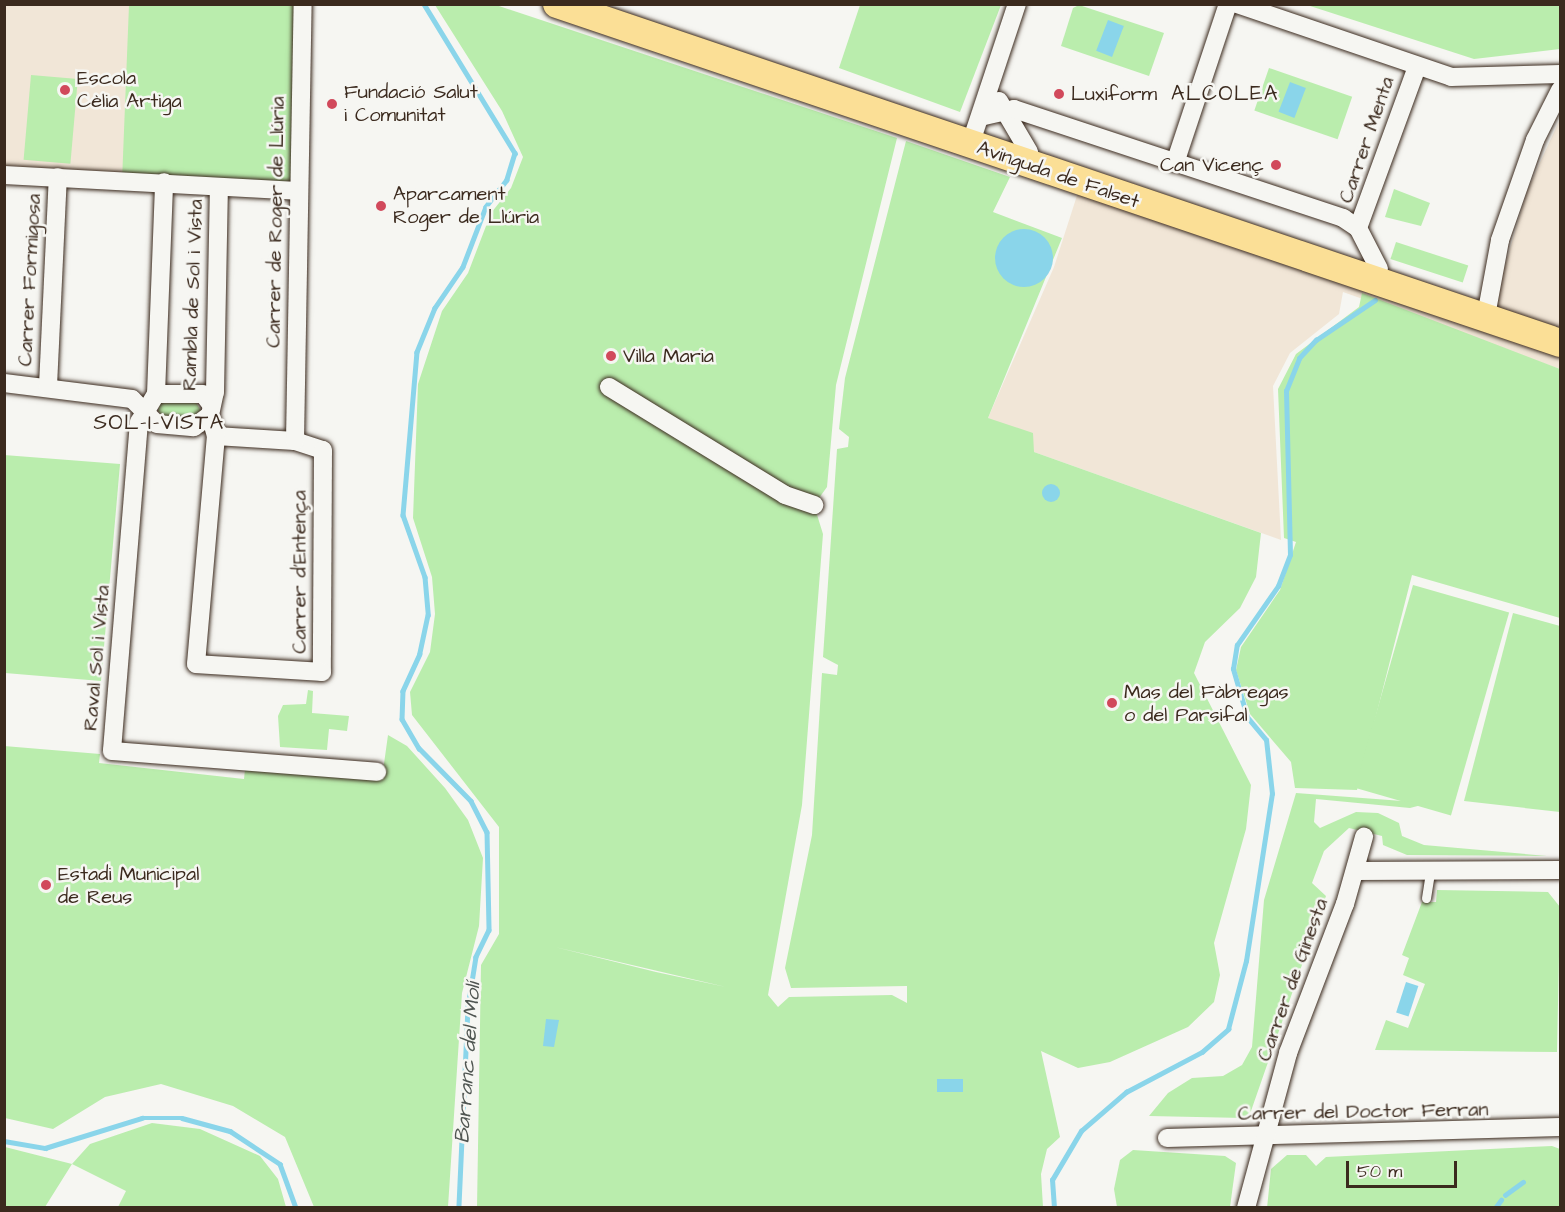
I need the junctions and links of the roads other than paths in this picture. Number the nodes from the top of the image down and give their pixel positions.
1 (557, 4) edge
2 (596, 4) edge
3 (1017, 4) edge
4 (1228, 4) edge
5 (1236, 4) edge
6 (299, 5) edge
7 (1417, 67) junction
8 (1560, 74) edge
9 (991, 83) junction
10 (1560, 90) edge
11 (1005, 111) junction
12 (977, 125) junction
13 (1029, 152) junction
14 (1175, 163) junction
15 (4, 175) edge
16 (58, 177) junction
17 (164, 182) junction
18 (219, 189) junction
19 (298, 191) junction
20 (1358, 228) junction
21 (1378, 269) junction
22 (1488, 305) junction
23 (1560, 330) edge
24 (1560, 343) edge
25 (4, 383) edge
26 (48, 386) junction
27 (609, 387) dead end
28 (156, 394) junction
29 (210, 409) junction
30 (146, 413) junction
31 (216, 436) junction
32 (295, 441) junction
33 (814, 505) dead end
34 (377, 772) dead end
35 (1364, 837) dead end
36 (1560, 870) edge
37 (1355, 871) junction
38 (1430, 872) junction
39 (1426, 898) dead end
40 (1560, 1127) edge
41 (1167, 1138) dead end
42 (1262, 1138) junction
43 (1246, 1208) edge

1 - 24 main road, Avinguda de Falset
2 - 12 main road, Avinguda de Falset
3 - 9 street
4 - 14 street
5 - 7 street
6 - 19 street, Carrer de Roger de Llúria
7 - 8 street
7 - 20 street, Carrer Menta
9 - 11 street
9 - 12 street
10 - 22 street
11 - 12 street, Avinguda de Falset
11 - 13 street
11 - 14 street
12 - 13 main road, Avinguda de Falset
13 - 21 main road, Avinguda de Falset
14 - 20 street
15 - 16 street
16 - 17 street
16 - 26 street, Carrer Formigosa
17 - 18 street
17 - 28 street
18 - 19 street
18 - 29 street, Rambla de Sol i Vista
19 - 32 street, Carrer de Roger de Llúria
20 - 21 street
21 - 22 main road, Avinguda de Falset
22 - 23 main road, Avinguda de Falset
25 - 26 street
26 - 30 street
27 - 33 street
28 - 29 street
28 - 30 street
29 - 30 street
29 - 31 street, Rambla de Sol i Vista
30 - 34 street, Raval Sol i Vista
31 - 32 street
31 - 32 street, Carrer d'Entença
35 - 37 street, Carrer de Ginesta
36 - 38 street
37 - 38 street
37 - 42 street, Carrer de Ginesta
38 - 39 lane
40 - 42 street, Carrer del Doctor Ferran
41 - 42 street, Carrer del Doctor Ferran
42 - 43 street, Carrer de Ginesta

